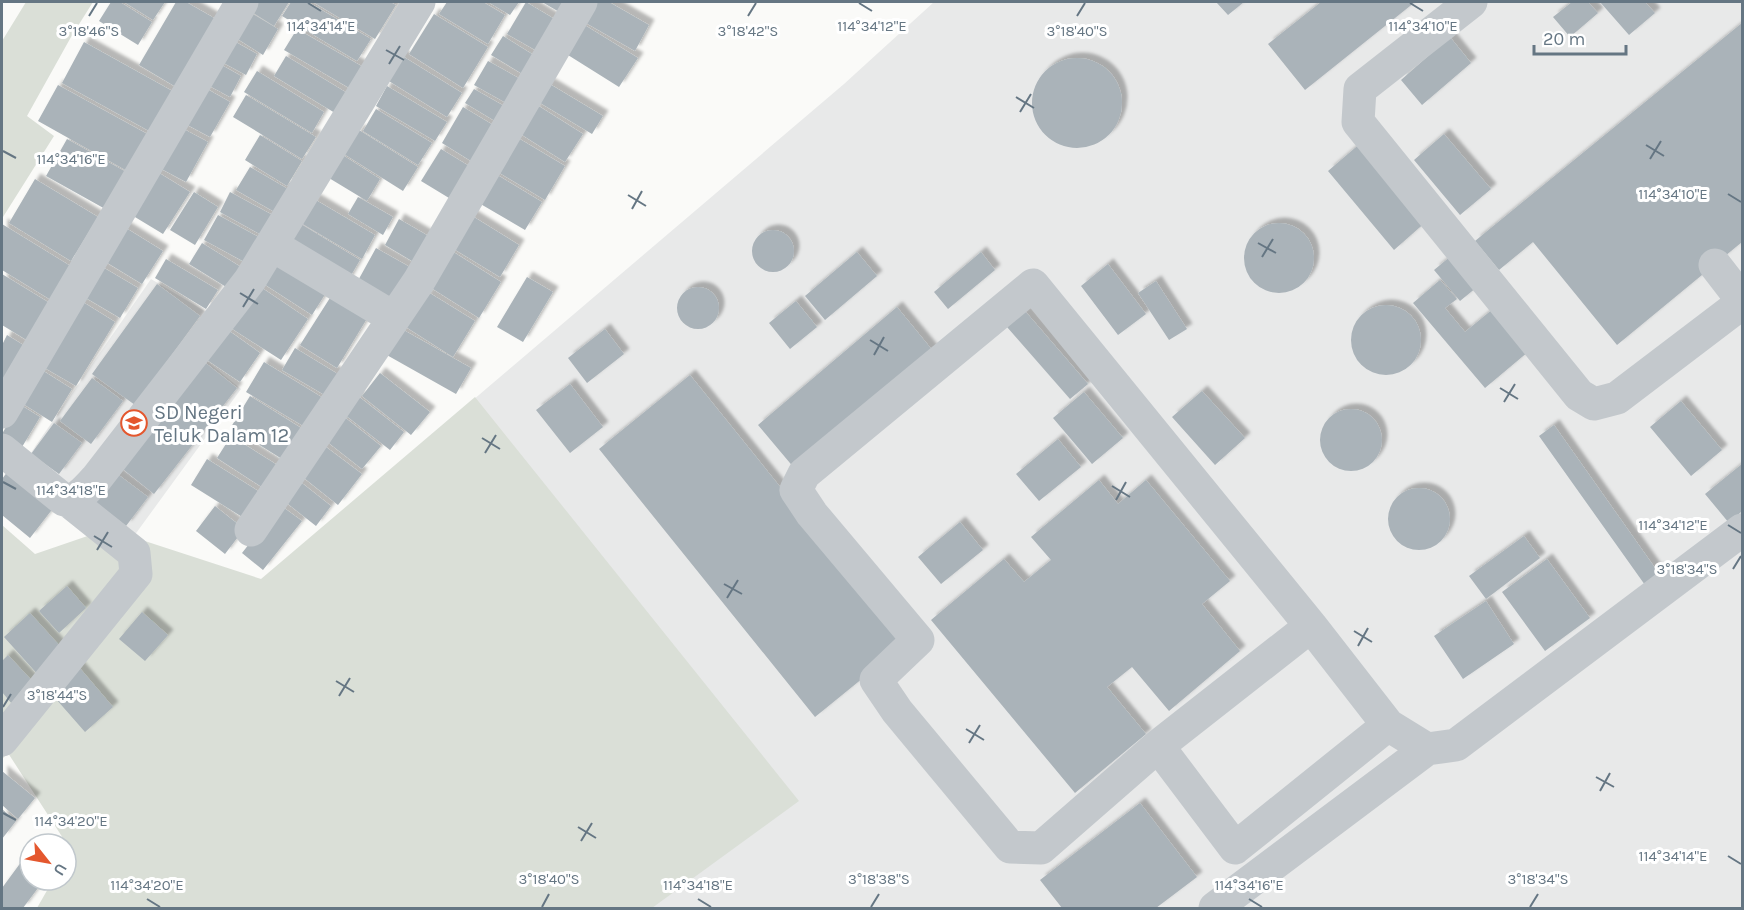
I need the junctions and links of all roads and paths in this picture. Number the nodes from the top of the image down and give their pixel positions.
1 (242, 2) edge
2 (419, 2) edge
3 (581, 2) edge
4 (1471, 2) edge
5 (272, 244) junction
6 (1715, 265) dead end
7 (1743, 302) edge
8 (394, 318) junction
9 (2, 412) edge
10 (3, 454) edge
11 (69, 501) junction
12 (251, 530) dead end
13 (1743, 530) edge
14 (1311, 626) junction
15 (1388, 725) junction
16 (2, 740) edge
17 (1158, 746) junction
18 (1427, 748) junction
19 (1215, 909) edge

1 - 9 street
2 - 5 street
3 - 8 street
4 - 7 street
5 - 8 street
5 - 11 street
6 - 7 street
8 - 12 street
10 - 11 street
11 - 16 street
13 - 18 street
14 - 15 street
14 - 17 street
14 - 17 street
15 - 17 street
15 - 18 street
18 - 19 street

